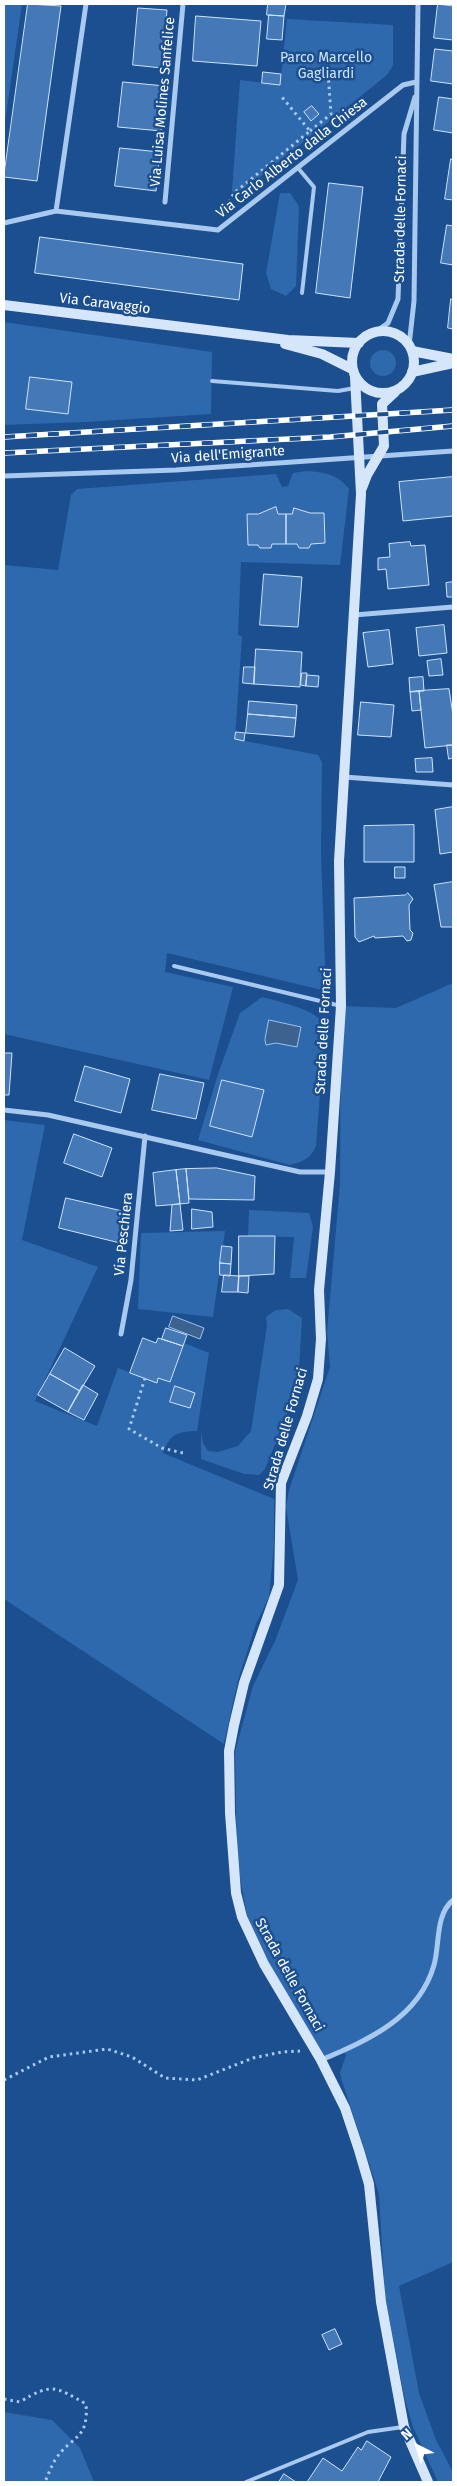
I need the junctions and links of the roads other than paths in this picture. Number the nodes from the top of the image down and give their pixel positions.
1 (86, 4) edge
2 (182, 4) edge
3 (418, 4) edge
4 (416, 82) junction
5 (416, 91) junction
6 (298, 168) junction
7 (165, 202) dead end
8 (56, 211) junction
9 (4, 224) edge
10 (302, 293) dead end
11 (4, 305) edge
12 (203, 331) junction
13 (374, 332) junction
14 (359, 342) junction
15 (411, 348) junction
16 (453, 359) edge
17 (453, 363) edge
18 (412, 372) junction
19 (354, 373) junction
20 (212, 381) dead end
21 (355, 388) junction
22 (398, 390) junction
23 (453, 451) edge
24 (379, 456) junction
25 (358, 457) junction
26 (4, 476) edge
27 (361, 494) junction
28 (453, 607) edge
29 (354, 615) junction
30 (343, 777) junction
31 (453, 785) edge
32 (174, 966) dead end
33 (341, 1006) junction
34 (4, 1110) edge
35 (145, 1136) junction
36 (330, 1172) junction
37 (121, 1334) dead end
38 (453, 1900) edge
39 (321, 2060) junction
40 (404, 2427) junction
41 (246, 2482) edge
42 (428, 2482) edge

1 - 8 street
2 - 7 street, Via Luisa Molines Sanfelice
3 - 4 street, Strada delle Fornaci
4 - 5 street, Strada delle Fornaci
4 - 6 street, Via Carlo Alberto dalla Chiesa
5 - 13 street, Strada delle Fornaci
5 - 15 street, Strada delle Fornaci
6 - 8 street, Via Carlo Alberto dalla Chiesa
6 - 10 lane
8 - 9 street, Via Carlo Alberto dalla Chiesa
11 - 12 street, Via Caravaggio
12 - 14 street, Via Caravaggio
12 - 19 street, Via Caravaggio
13 - 14 street
13 - 15 street
14 - 19 street
15 - 16 street
15 - 18 street
17 - 18 street
18 - 22 street
19 - 21 street, Strada delle Fornaci
19 - 22 street
20 - 21 lane
21 - 25 street, Strada delle Fornaci
22 - 24 street, Strada delle Fornaci
23 - 24 street, Via dell'Emigrante
24 - 25 street, Via dell'Emigrante
24 - 27 street, Strada delle Fornaci
25 - 26 street, Via dell'Emigrante
25 - 27 street, Strada delle Fornaci
27 - 29 street, Strada delle Fornaci
28 - 29 street
29 - 30 street, Strada delle Fornaci
30 - 31 street
30 - 33 street, Strada delle Fornaci
32 - 33 lane
33 - 36 street, Strada delle Fornaci
34 - 35 street
35 - 36 street
35 - 37 street, Via Peschiera
36 - 39 street, Strada delle Fornaci
38 - 39 street
39 - 40 street, Strada delle Fornaci
40 - 41 lane
40 - 42 street, Strada delle Fornaci

